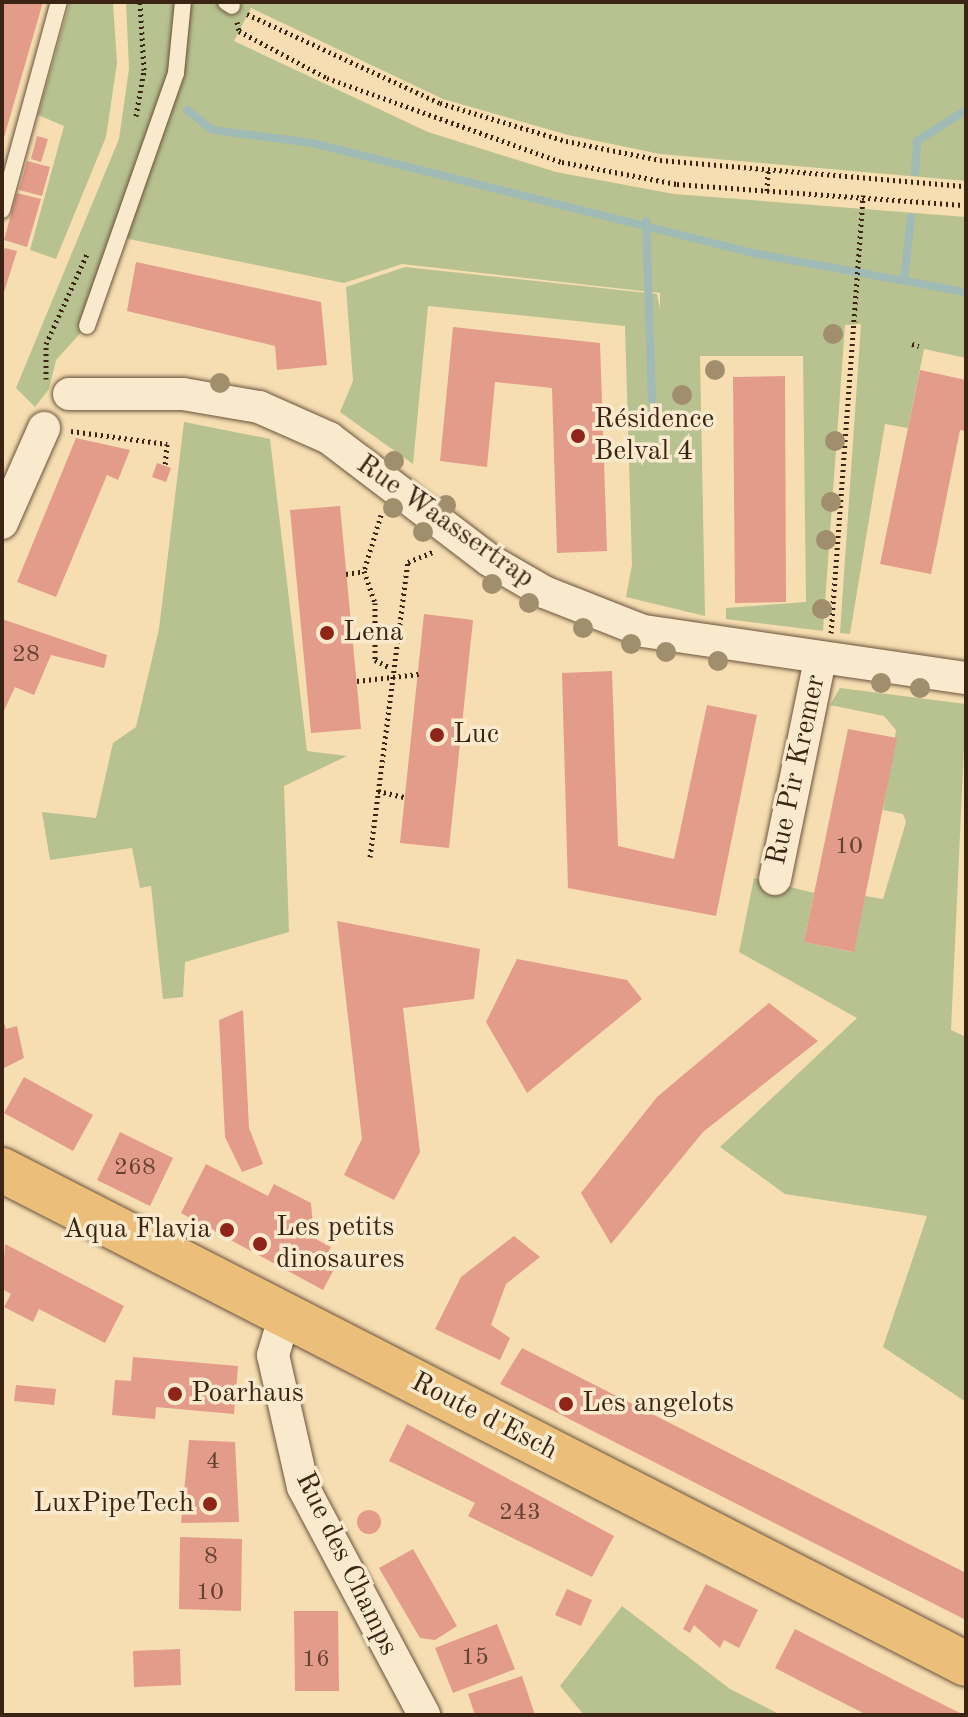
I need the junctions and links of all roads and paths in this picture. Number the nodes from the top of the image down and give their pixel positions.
1 (59, 2) edge
2 (140, 2) edge
3 (183, 2) edge
4 (229, 4) edge
5 (134, 130) dead end
6 (768, 171) junction
7 (966, 186) edge
8 (767, 191) junction
9 (863, 195) junction
10 (966, 205) edge
11 (2, 210) edge
12 (92, 245) dead end
13 (87, 326) dead end
14 (69, 394) joint
15 (44, 428) joint
16 (165, 466) dead end
17 (381, 515) dead end
18 (2, 523) edge
19 (435, 551) dead end
20 (364, 571) junction
21 (346, 574) dead end
22 (825, 661) junction
23 (389, 667) junction
24 (419, 674) dead end
25 (388, 677) junction
26 (966, 678) edge
27 (357, 681) dead end
28 (378, 791) junction
29 (405, 797) dead end
30 (370, 857) dead end
31 (775, 879) dead end
32 (2, 1170) edge
33 (285, 1315) junction
34 (966, 1664) edge
35 (424, 1715) edge

1 - 11 lane
2 - 5 path
3 - 13 lane
4 - 6 path
4 - 8 path
6 - 7 path
6 - 8 path
8 - 9 path
9 - 10 path
9 - 22 path
12 - 14 path
14 - 22 street, Rue Waassertrap
15 - 16 path
15 - 18 street
17 - 20 path
19 - 23 path
20 - 21 path
20 - 23 path
22 - 26 street, Rue Waassertrap
22 - 31 street, Rue Pir Kremer
23 - 25 path
24 - 25 path
25 - 27 path
25 - 28 path
28 - 29 path
28 - 30 path
32 - 33 main road, Route d'Esch
33 - 34 main road, Route d'Esch
33 - 35 street, Rue des Champs

